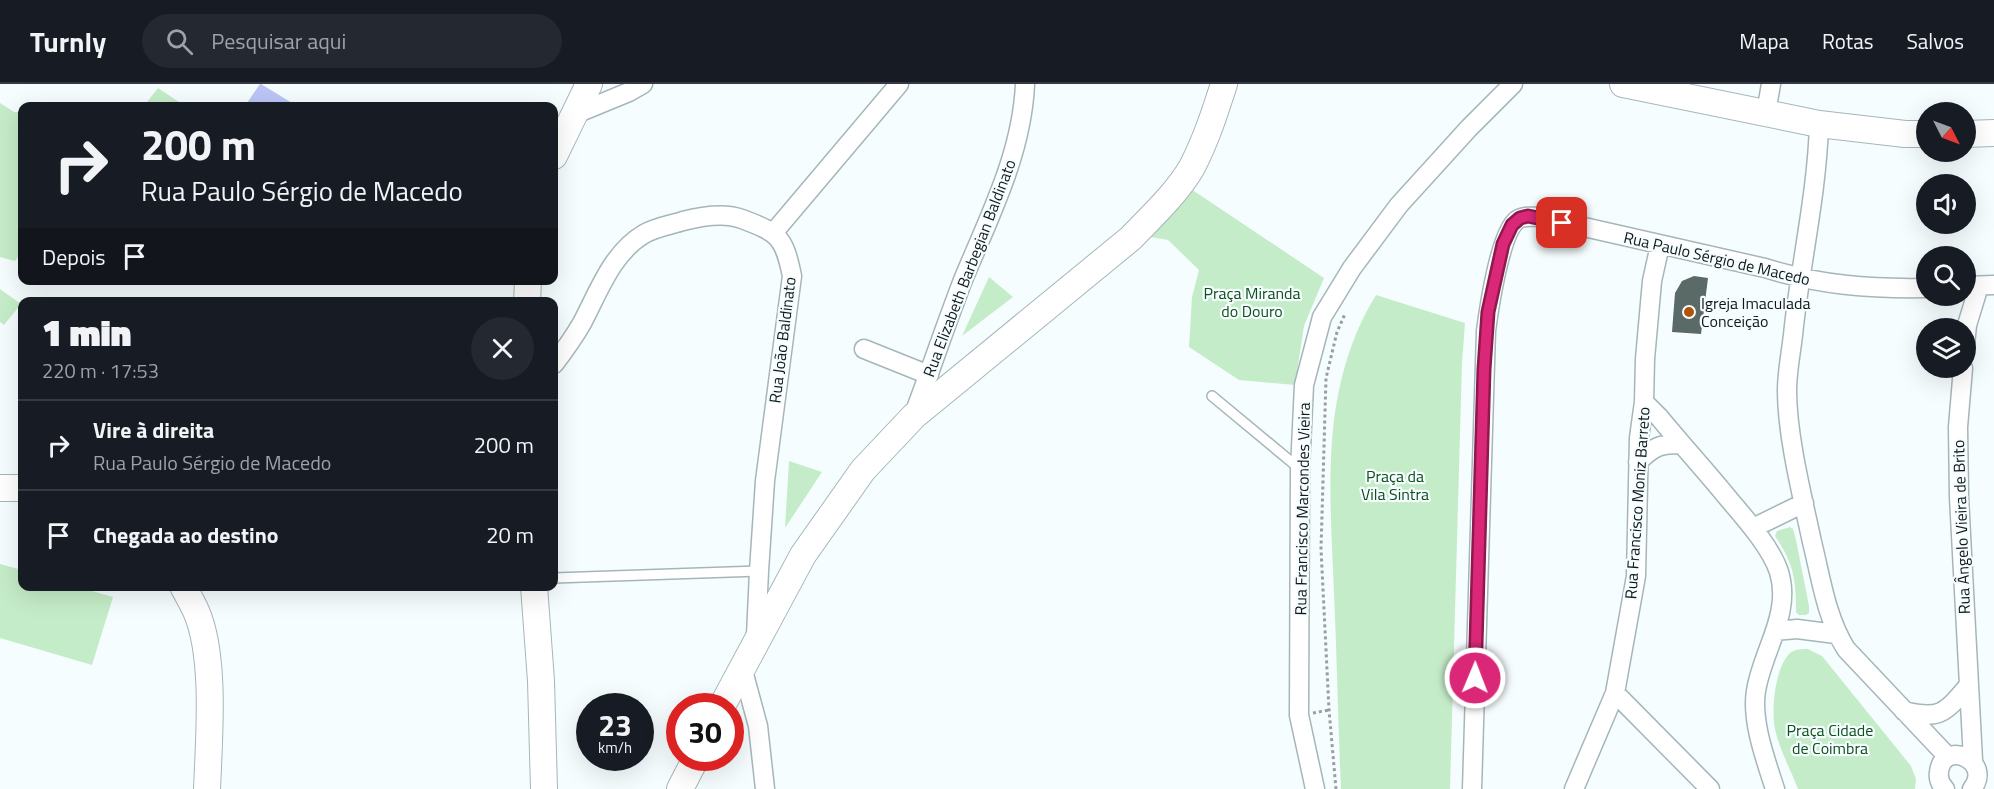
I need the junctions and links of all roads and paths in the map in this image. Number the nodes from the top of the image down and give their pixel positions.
1 (588, 84) edge
2 (643, 84) edge
3 (899, 84) edge
4 (1024, 84) edge
5 (1224, 84) edge
6 (1513, 84) edge
7 (1623, 84) edge
8 (1771, 84) edge
9 (1766, 113) junction
10 (573, 115) junction
11 (1819, 124) junction
12 (1994, 133) edge
13 (1916, 134) edge
14 (1976, 134) edge
15 (558, 147) edge
16 (774, 232) junction
17 (1660, 245) junction
18 (1801, 279) junction
19 (1979, 286) edge
20 (1916, 288) edge
21 (1348, 306) dead end
22 (1969, 318) edge
23 (864, 349) dead end
24 (558, 358) edge
25 (929, 375) junction
26 (1962, 378) edge
27 (1212, 396) dead end
28 (1644, 402) junction
29 (914, 416) junction
30 (1683, 444) junction
31 (1638, 462) junction
32 (1300, 469) junction
33 (18, 487) edge
34 (0, 488) edge
35 (1804, 503) junction
36 (1754, 528) junction
37 (759, 571) junction
38 (558, 578) edge
39 (186, 591) edge
40 (534, 591) edge
41 (1775, 631) junction
42 (1836, 634) junction
43 (756, 640) junction
44 (742, 667) junction
45 (1968, 686) junction
46 (729, 693) edge
47 (1615, 693) junction
48 (1904, 711) junction
49 (1948, 757) junction
50 (1973, 760) junction
51 (690, 771) edge
52 (1981, 784) edge
53 (207, 789) edge
54 (544, 789) edge
55 (681, 789) edge
56 (765, 789) edge
57 (1315, 789) edge
58 (1336, 789) edge
59 (1472, 789) edge
60 (1574, 789) edge
61 (1710, 789) edge
62 (1775, 789) edge
63 (1945, 789) edge

1 - 10 street
2 - 10 street
3 - 16 street
4 - 25 street, Rua Elizabeth Barbegian Baldinato
5 - 29 street
6 - 32 street, Rua Francisco Marcondes Vieira
7 - 9 street
8 - 9 street
9 - 11 street
10 - 15 street
11 - 13 street
11 - 18 street
12 - 14 street
16 - 24 street
16 - 37 street, Rua João Baldinato
17 - 18 street, Rua Paulo Sérgio de Macedo
17 - 28 street, Rua Francisco Moniz Barreto
17 - 59 street, Rua Paulo Sérgio de Macedo
18 - 20 street, Rua Paulo Sérgio de Macedo
18 - 35 street
19 - 22 street
21 - 58 path
23 - 25 street
25 - 29 street, Rua Elizabeth Barbegian Baldinato
26 - 45 street, Rua Ângelo Vieira de Brito
27 - 32 lane
28 - 30 street
28 - 31 street, Rua Francisco Moniz Barreto
29 - 43 street
30 - 31 street
30 - 36 street
31 - 47 street, Rua Francisco Moniz Barreto
32 - 57 street, Rua Francisco Marcondes Vieira
33 - 34 street
35 - 36 street
35 - 42 street
36 - 41 street
37 - 38 lane
37 - 43 street, Rua João Baldinato
39 - 53 street
40 - 54 street
41 - 42 street
41 - 62 street
42 - 48 street
43 - 44 street
44 - 46 street
44 - 56 street
45 - 48 street
45 - 50 street, Rua Ângelo Vieira de Brito
47 - 60 street, Rua Francisco Moniz Barreto
47 - 61 street
48 - 49 street
49 - 50 street
49 - 63 street
50 - 52 street, Rua Ângelo Vieira de Brito
51 - 55 street

